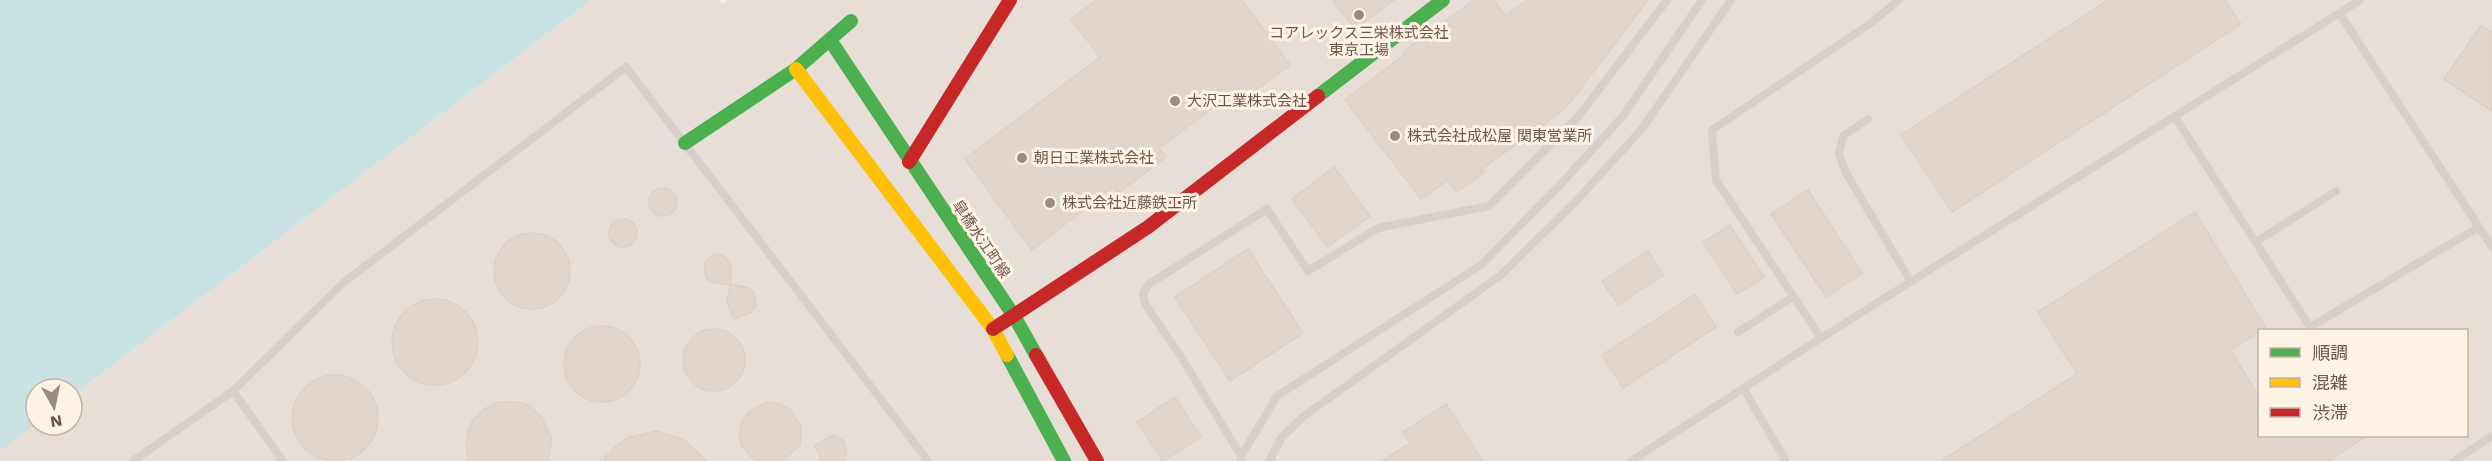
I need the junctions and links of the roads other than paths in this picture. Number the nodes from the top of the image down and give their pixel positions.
1 (1010, 0) edge
2 (1443, 0) edge
3 (1667, 0) edge
4 (1702, 0) edge
5 (1731, 0) edge
6 (1899, 0) edge
7 (2360, 0) edge
8 (2340, 14) junction
9 (851, 21) dead end
10 (830, 40) junction
11 (796, 69) junction
12 (2175, 117) junction
13 (1868, 120) dead end
14 (685, 143) junction
15 (909, 162) junction
16 (2336, 190) dead end
17 (2479, 227) junction
18 (2256, 242) junction
19 (2492, 247) edge
20 (1911, 282) junction
21 (1793, 297) junction
22 (1014, 316) junction
23 (993, 329) junction
24 (1738, 332) dead end
25 (1821, 338) junction
26 (1743, 388) junction
27 (232, 391) junction
28 (2492, 436) edge
29 (1240, 459) edge
30 (133, 461) edge
31 (284, 461) edge
32 (928, 461) edge
33 (1064, 461) edge
34 (1097, 461) edge
35 (1269, 461) edge
36 (1631, 461) edge
37 (1786, 461) edge
38 (2454, 461) edge

1 - 15 street
2 - 22 street
3 - 29 lane
4 - 29 lane
5 - 35 lane
6 - 21 lane
7 - 8 lane
8 - 12 lane
8 - 17 lane
9 - 10 street
10 - 11 street
10 - 15 street, 皐橋水江町線
11 - 14 street
11 - 23 street
12 - 18 lane
12 - 20 lane
13 - 20 lane
14 - 27 lane
14 - 32 lane
15 - 22 street, 皐橋水江町線
16 - 18 lane
17 - 18 lane
17 - 19 lane
20 - 25 lane
21 - 24 lane
21 - 25 lane
22 - 23 street
22 - 34 street, 皐橋水江町線
23 - 33 street
25 - 26 lane
26 - 36 lane
26 - 37 lane
27 - 30 lane
27 - 31 lane
28 - 38 lane

